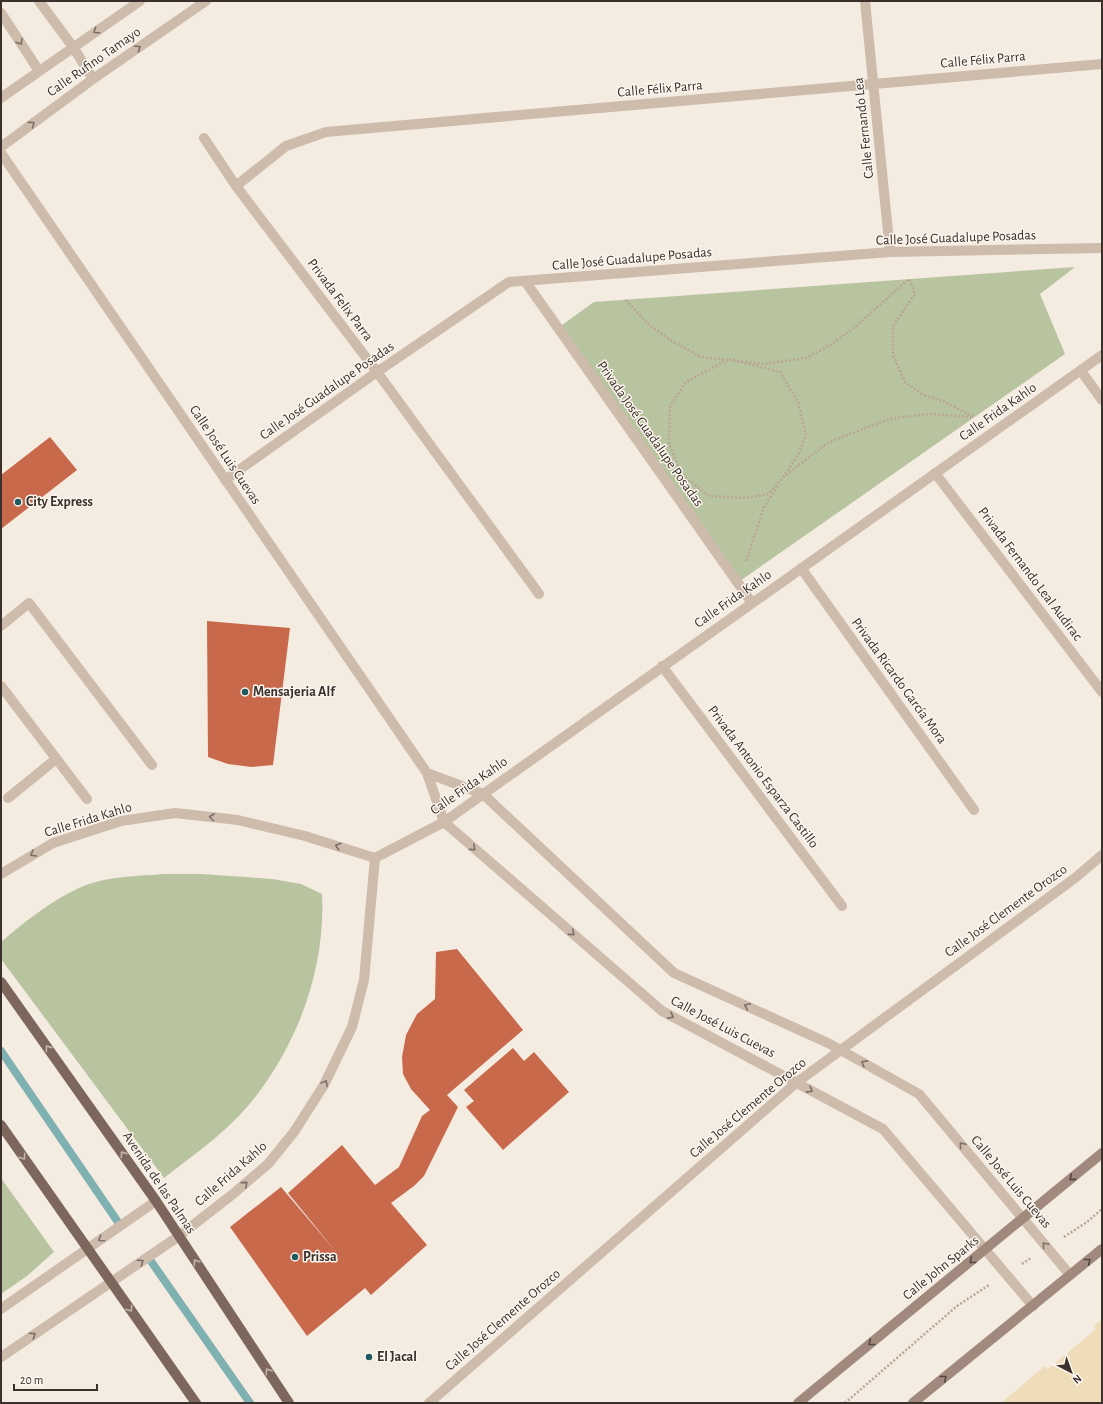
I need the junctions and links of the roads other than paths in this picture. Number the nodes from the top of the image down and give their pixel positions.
1 (39, 1) edge
2 (140, 1) edge
3 (206, 1) edge
4 (865, 1) edge
5 (1, 13) edge
6 (73, 47) junction
7 (1102, 64) edge
8 (40, 72) junction
9 (93, 79) junction
10 (873, 84) junction
11 (1, 98) edge
12 (204, 138) dead end
13 (1, 147) edge
14 (1, 153) edge
15 (236, 186) junction
16 (1102, 248) edge
17 (890, 252) junction
18 (525, 281) junction
19 (1102, 355) edge
20 (1081, 371) junction
21 (377, 372) junction
22 (1102, 400) edge
23 (935, 473) junction
24 (225, 480) junction
25 (801, 568) junction
26 (539, 594) dead end
27 (752, 603) junction
28 (1, 626) edge
29 (662, 666) junction
30 (1, 686) edge
31 (1102, 692) edge
32 (56, 759) junction
33 (152, 765) dead end
34 (427, 773) junction
35 (484, 794) junction
36 (8, 798) dead end
37 (87, 799) dead end
38 (974, 810) dead end
39 (444, 822) junction
40 (1102, 855) edge
41 (375, 858) junction
42 (1, 874) edge
43 (842, 906) dead end
44 (1, 982) edge
45 (841, 1051) junction
46 (796, 1083) junction
47 (1, 1125) edge
48 (1102, 1153) edge
49 (156, 1201) junction
50 (1023, 1218) junction
51 (179, 1236) junction
52 (88, 1248) junction
53 (1102, 1249) edge
54 (985, 1250) junction
55 (1070, 1275) junction
56 (111, 1282) junction
57 (1033, 1306) junction
58 (1, 1309) edge
59 (1, 1357) edge
60 (196, 1403) edge
61 (289, 1403) edge
62 (429, 1403) edge
63 (798, 1403) edge
64 (913, 1403) edge

1 - 6 street
2 -> 6 street, Calle Rufino Tamayo
9 -> 3 street, Calle Rufino Tamayo
4 - 10 street, Calle Fernando Lea
5 -> 8 street
6 - 8 street, Calle Rufino Tamayo
6 - 9 street
7 - 10 street, Calle Félix Parra
8 - 11 street, Calle Rufino Tamayo
13 -> 9 street, Calle Rufino Tamayo
10 - 15 street, Calle Félix Parra
10 - 17 street, Calle Fernando Lea
12 - 15 street, Privada Felix Parra
14 - 24 street, Calle José Luis Cuevas
15 - 21 street, Privada Felix Parra
16 - 17 street, Calle José Guadalupe Posadas
17 - 18 street, Calle José Guadalupe Posadas
18 - 21 street, Calle José Guadalupe Posadas
18 - 27 street, Privada José Guadalupe Posadas
19 - 20 street, Calle Frida Kahlo
20 - 22 street
20 - 23 street, Calle Frida Kahlo
21 - 24 street, Calle José Guadalupe Posadas
21 - 26 street, Privada Felix Parra
23 - 25 street, Calle Frida Kahlo
23 - 31 street, Privada Fernando Leal Audirac
24 - 34 street, Calle José Luis Cuevas
25 - 27 street, Calle Frida Kahlo
25 - 38 street, Privada Ricardo García Mora
27 - 29 street, Calle Frida Kahlo
28 - 33 street
29 - 35 street, Calle Frida Kahlo
29 - 43 street, Privada Antonio Esparza Castillo
30 - 32 street
32 - 36 street
32 - 37 street
34 - 35 street
34 - 39 street, Calle José Luis Cuevas
35 - 39 street, Calle Frida Kahlo
45 -> 35 street, Calle José Luis Cuevas
39 - 41 street, Calle Frida Kahlo
39 -> 46 street, Calle José Luis Cuevas
40 - 45 street, Calle José Clemente Orozco
41 -> 42 street, Calle Frida Kahlo
51 -> 41 street, Calle Frida Kahlo
49 -> 44 main road, Avenida de las Palmas
45 - 46 street, Calle José Clemente Orozco
50 -> 45 street, Calle José Luis Cuevas
46 -> 54 street, Calle José Luis Cuevas
46 - 62 street, Calle José Clemente Orozco
47 -> 52 main road
48 -> 50 main road, Calle John Sparks
49 - 51 main road, Avenida de las Palmas
49 -> 52 street
50 - 54 main road, Calle John Sparks
55 -> 50 street, Calle José Luis Cuevas
56 -> 51 street, Calle Frida Kahlo
61 -> 51 main road, Avenida de las Palmas
52 - 56 main road
52 - 58 street
55 -> 53 main road
54 - 57 street, Calle José Luis Cuevas
54 -> 63 main road, Calle John Sparks
55 - 57 main road
59 -> 56 street, Calle Frida Kahlo
56 -> 60 main road
64 -> 57 main road

